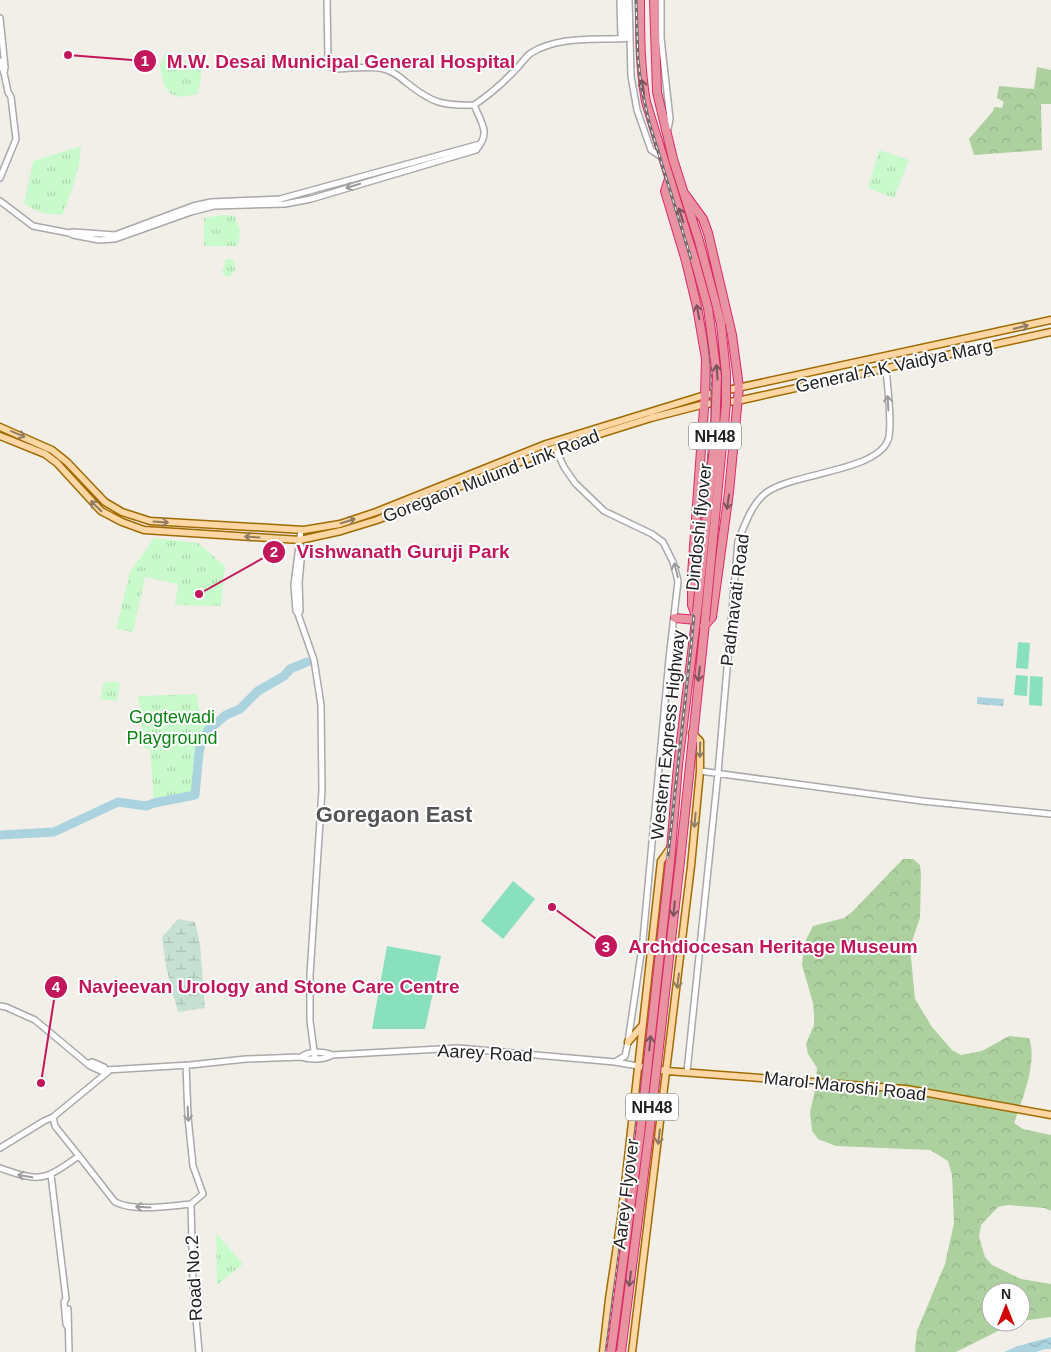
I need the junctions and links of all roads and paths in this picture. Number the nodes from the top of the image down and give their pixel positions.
1 (327, 0) edge
2 (620, 0) edge
3 (624, 0) edge
4 (629, 0) edge
5 (640, 0) edge
6 (654, 0) edge
7 (661, 0) edge
8 (0, 18) edge
9 (625, 38) junction
10 (2, 62) edge
11 (474, 105) junction
12 (666, 130) junction
13 (481, 144) junction
14 (664, 158) junction
15 (0, 178) edge
16 (669, 179) junction
17 (684, 193) junction
18 (0, 202) edge
19 (170, 217) junction
20 (1051, 320) edge
21 (1051, 332) edge
22 (886, 368) junction
23 (738, 387) junction
24 (705, 395) junction
25 (737, 401) junction
26 (705, 404) junction
27 (0, 427) edge
28 (0, 436) edge
29 (34, 445) junction
30 (555, 448) junction
31 (700, 467) junction
32 (731, 470) junction
33 (394, 504) junction
34 (397, 512) junction
35 (301, 530) junction
36 (300, 543) junction
37 (696, 616) junction
38 (675, 618) junction
39 (705, 623) junction
40 (692, 733) junction
41 (700, 771) junction
42 (718, 773) junction
43 (1051, 814) edge
44 (672, 846) junction
45 (680, 861) joint
46 (670, 862) joint
47 (0, 1006) edge
48 (641, 1027) junction
49 (628, 1042) junction
50 (315, 1056) junction
51 (616, 1062) junction
52 (186, 1065) junction
53 (638, 1066) junction
54 (108, 1070) junction
55 (667, 1071) junction
56 (687, 1072) junction
57 (1051, 1115) edge
58 (53, 1117) junction
59 (44, 1121) junction
60 (55, 1126) junction
61 (0, 1148) edge
62 (79, 1156) junction
63 (0, 1168) edge
64 (51, 1175) junction
65 (191, 1204) junction
66 (622, 1212) junction
67 (648, 1216) junction
68 (69, 1352) edge
69 (199, 1352) edge
70 (601, 1352) edge
71 (611, 1352) edge
72 (621, 1352) edge
73 (632, 1352) edge

1 - 11 street
2 - 9 street
3 - 9 street
4 - 9 street
14 -> 5 highway, NH48
6 - 12 highway, NH48
7 - 12 street
8 - 10 street
9 - 11 street
9 - 14 street
10 - 15 street
11 - 13 street
12 - 17 highway, NH48
13 - 19 street
13 -> 19 street
14 - 16 highway, NH48
24 -> 16 highway
37 -> 16 highway, Dindoshi flyover / NH48, bridge
17 - 23 highway
17 - 39 highway, Dindoshi flyover / NH48, bridge
18 - 19 street
23 -> 20 main road, General A K Vaidya Marg
21 - 22 main road, General A K Vaidya Marg
22 - 25 main road, General A K Vaidya Marg
42 -> 22 street, Padmavati Road
23 - 24 main road, General A K Vaidya Marg
23 - 25 highway
24 - 26 highway
24 - 33 main road, Goregaon Mulund Link Road
25 - 26 main road, Goregaon Mulund Link Road
25 - 32 highway
26 - 30 main road, Goregaon Mulund Link Road
26 - 31 highway
27 -> 29 main road
28 - 29 main road
29 -> 35 main road, Goregaon Mulund Link Road
36 -> 29 main road, Goregaon Mulund Link Road
30 - 34 main road, Goregaon Mulund Link Road
38 -> 30 street
31 - 32 highway
31 - 37 highway
32 -> 39 highway
33 - 34 main road
35 -> 33 main road, Goregaon Mulund Link Road
34 - 36 main road, Goregaon Mulund Link Road
35 - 36 street
36 - 50 street
37 - 38 highway
37 - 44 highway, Western Express Highway / NH48
38 - 49 street
39 -> 40 highway, Western Express Highway / NH48
40 -> 41 main road
40 - 45 highway, Western Express Highway / NH48
41 - 42 street
41 -> 55 main road
42 - 43 street
42 - 56 street, Padmavati Road
44 - 46 highway, Western Express Highway / NH48
44 - 48 main road
45 -> 72 highway, Aarey Flyover / NH48, bridge
71 -> 46 highway, Aarey Flyover / NH48, bridge
47 - 54 street
48 - 49 main road
48 - 53 main road
49 - 51 street
50 - 51 street, Aarey Road
50 - 52 street, Aarey Road
51 - 53 street, Aarey Road
52 - 54 street, Aarey Road
52 -> 65 street
53 - 55 main road, Marol-Maroshi Road
53 - 66 main road
54 - 58 street
55 - 56 main road, Marol-Maroshi Road
55 -> 67 main road
56 - 57 main road, Marol-Maroshi Road
58 - 59 street
58 - 60 street
59 - 60 street
59 - 61 street
60 - 62 street
62 - 64 street
65 -> 62 street
64 -> 63 street
64 - 68 street
65 - 69 street, Road No.2
66 - 67 main road
66 - 70 main road
67 - 73 main road

